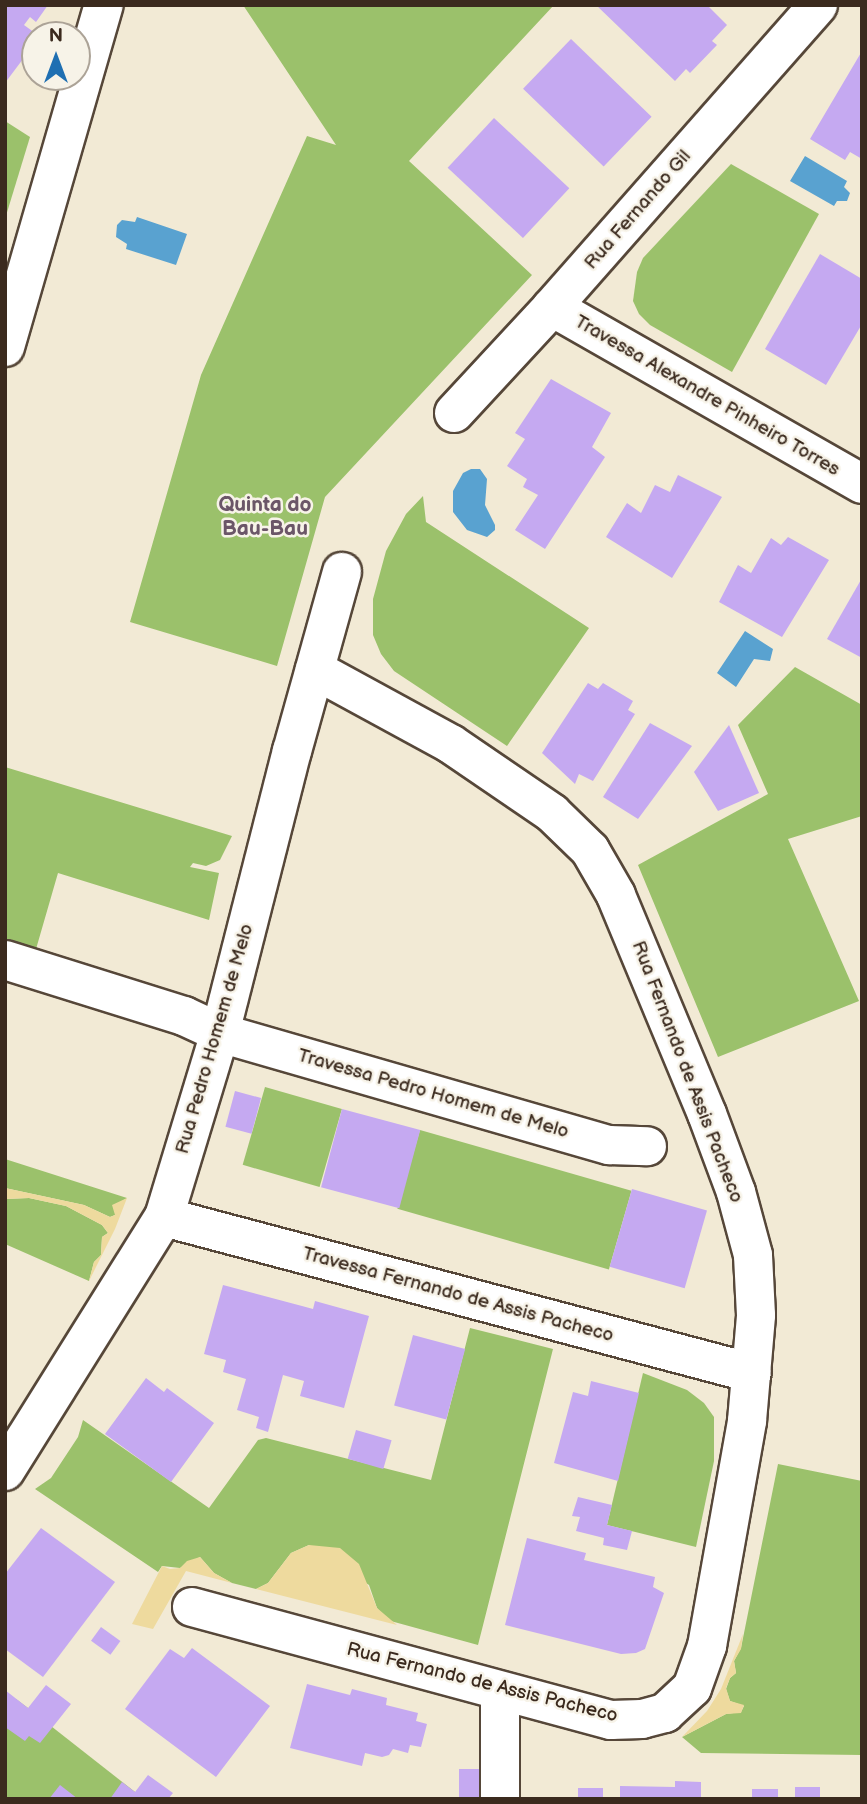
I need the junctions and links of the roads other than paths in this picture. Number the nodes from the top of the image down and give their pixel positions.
1 (104, 5) edge
2 (818, 5) edge
3 (552, 307) junction
4 (5, 347) edge
5 (454, 413) dead end
6 (862, 484) edge
7 (342, 572) dead end
8 (315, 670) junction
9 (5, 960) edge
10 (220, 1032) junction
11 (647, 1146) dead end
12 (164, 1217) junction
13 (752, 1373) junction
14 (5, 1471) edge
15 (192, 1607) dead end
16 (500, 1692) junction
17 (500, 1799) edge

1 - 4 street
2 - 3 street, Rua Fernando Gil
3 - 5 street, Rua Fernando Gil
3 - 6 street, Travessa Alexandre Pinheiro Torres
7 - 8 street, Rua Pedro Homem de Melo
8 - 10 street, Rua Pedro Homem de Melo
8 - 13 street, Rua Fernando de Assis Pacheco
9 - 10 street, Travessa Pedro Homem de Melo
10 - 11 street, Travessa Pedro Homem de Melo
10 - 12 street, Rua Pedro Homem de Melo
12 - 13 street, Travessa Fernando de Assis Pacheco
12 - 14 street, Rua Pedro Homem de Melo
13 - 16 street, Rua Fernando de Assis Pacheco
15 - 16 street, Rua Fernando de Assis Pacheco
16 - 17 street

